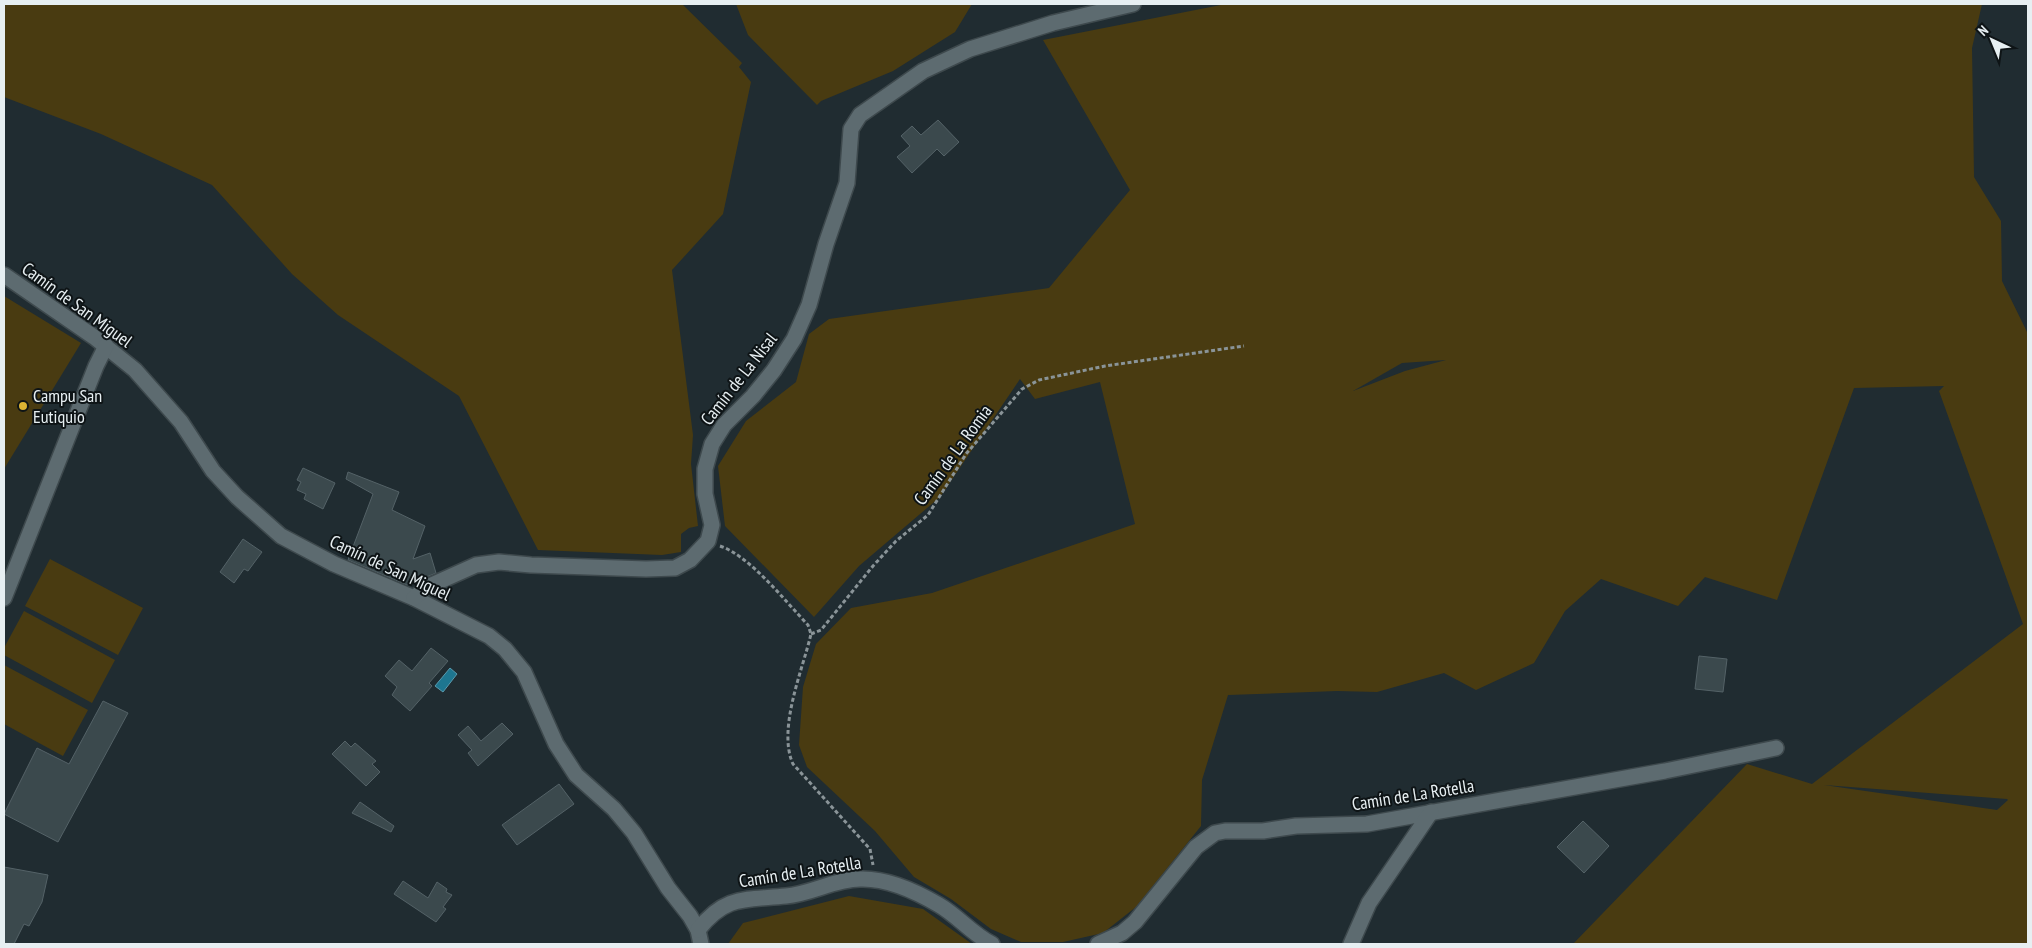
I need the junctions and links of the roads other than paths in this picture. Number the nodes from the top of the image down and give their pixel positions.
1 (1134, 4) edge
2 (4, 275) edge
3 (106, 346) junction
4 (4, 598) edge
5 (414, 598) junction
6 (1776, 748) dead end
7 (1431, 812) junction
8 (699, 937) edge
9 (992, 944) edge
10 (1098, 944) edge
11 (1351, 944) edge

1 - 5 street, Camín de La Nisal
2 - 3 street, Camín de San Miguel
3 - 4 street
3 - 5 street, Camín de San Miguel
5 - 8 street, Camín de San Miguel
6 - 7 street, Camín de La Rotella
7 - 10 street, Camín de La Rotella
7 - 11 street
8 - 9 street, Camín de La Rotella

